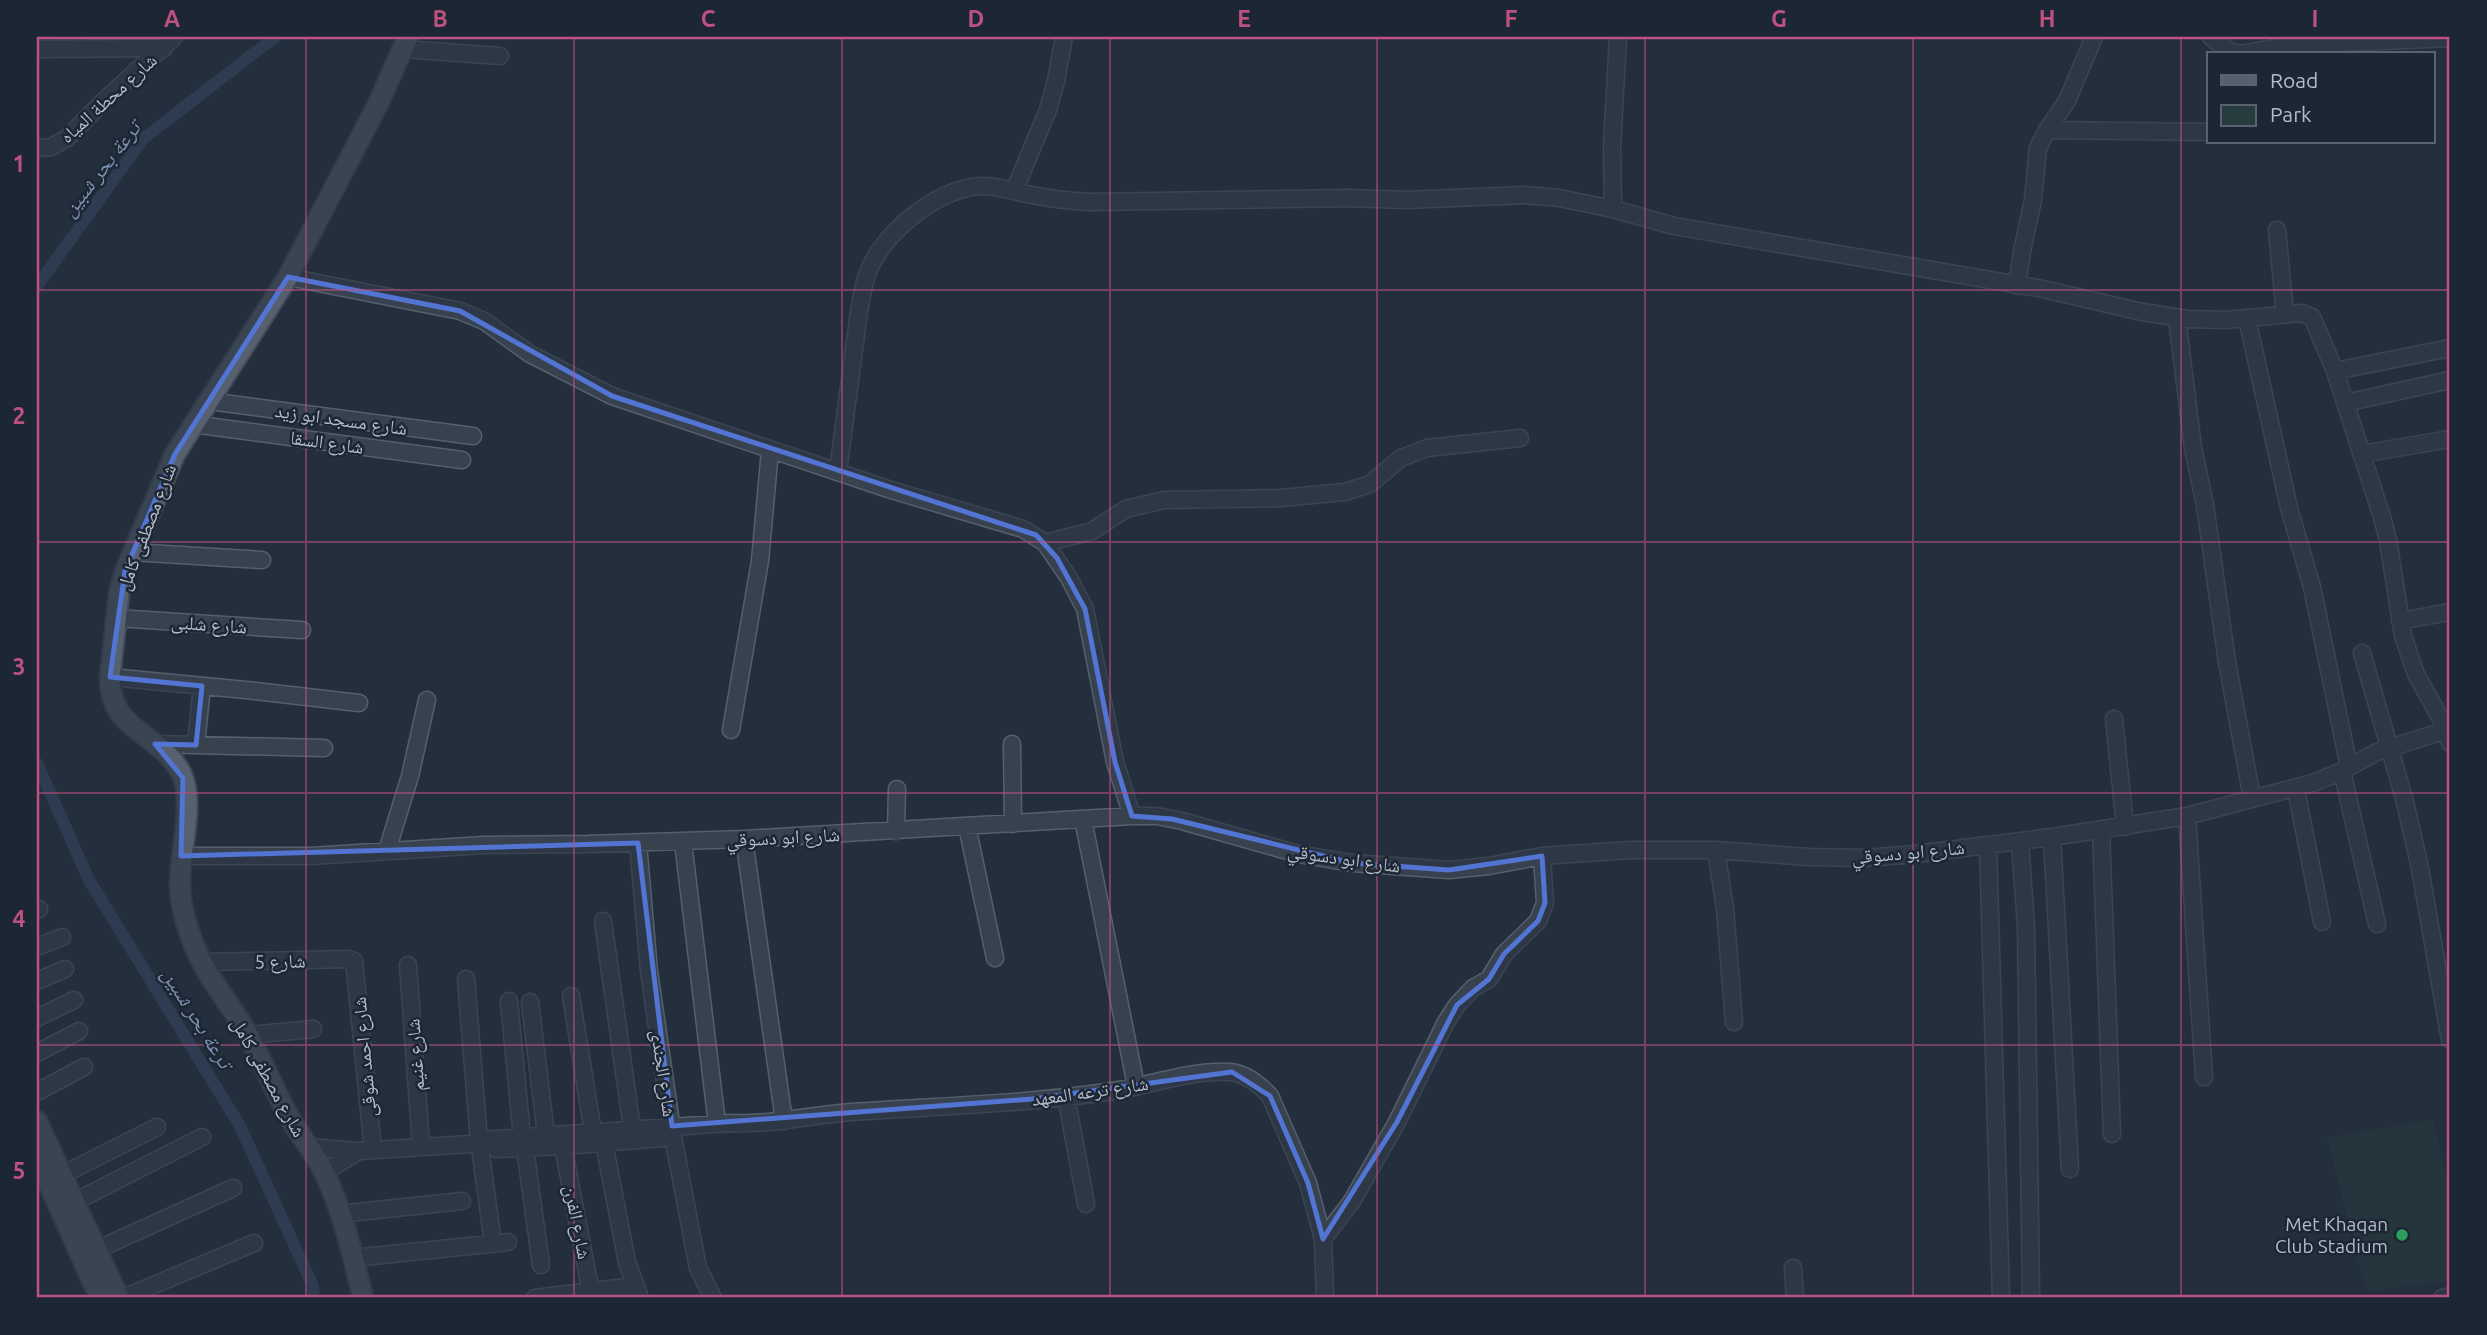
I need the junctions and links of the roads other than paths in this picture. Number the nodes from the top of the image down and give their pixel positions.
1 (1064, 37) edge
2 (1618, 37) edge
3 (2094, 37) edge
4 (2211, 37) edge
5 (2450, 38) edge
6 (129, 42) edge
7 (169, 42) edge
8 (59, 43) edge
9 (92, 43) edge
10 (406, 43) edge
11 (37, 49) edge
12 (2233, 52) edge
13 (2252, 52) edge
14 (500, 56) dead end
15 (2047, 130) junction
16 (2207, 132) edge
17 (37, 148) edge
18 (1014, 191) junction
19 (1613, 209) junction
20 (2277, 230) dead end
21 (288, 277) junction
22 (2017, 286) junction
23 (2285, 314) junction
24 (2177, 318) junction
25 (2247, 318) junction
26 (2450, 348) edge
27 (2335, 371) junction
28 (2450, 380) edge
29 (209, 401) junction
30 (2346, 402) junction
31 (192, 424) junction
32 (473, 436) dead end
33 (1520, 438) dead end
34 (2450, 439) edge
35 (770, 450) junction
36 (2361, 454) junction
37 (463, 460) dead end
38 (838, 471) junction
39 (1045, 543) junction
40 (132, 552) junction
41 (262, 561) dead end
42 (2450, 612) edge
43 (116, 618) junction
44 (2400, 621) junction
45 (302, 631) dead end
46 (2362, 653) dead end
47 (110, 677) junction
48 (202, 686) junction
49 (427, 701) dead end
50 (359, 703) dead end
51 (2114, 719) dead end
52 (731, 730) dead end
53 (2449, 734) edge
54 (155, 744) junction
55 (1012, 744) dead end
56 (196, 745) junction
57 (324, 748) dead end
58 (2389, 748) junction
59 (2346, 769) junction
60 (897, 789) dead end
61 (2296, 789) junction
62 (2252, 798) junction
63 (1132, 816) junction
64 (2187, 816) junction
65 (1083, 819) junction
66 (1013, 824) junction
67 (967, 827) junction
68 (2125, 827) junction
69 (896, 831) junction
70 (2101, 831) junction
71 (2052, 837) junction
72 (744, 839) junction
73 (2021, 841) junction
74 (683, 842) junction
75 (638, 843) junction
76 (1988, 845) junction
77 (1716, 850) junction
78 (387, 851) junction
79 (181, 856) junction
80 (1542, 856) junction
81 (603, 921) dead end
82 (2322, 922) dead end
83 (2377, 924) dead end
84 (62, 937) dead end
85 (37, 947) edge
86 (995, 958) dead end
87 (2444, 960) edge
88 (201, 962) junction
89 (355, 964) joint
90 (408, 965) dead end
91 (65, 969) dead end
92 (466, 979) dead end
93 (37, 981) edge
94 (571, 996) dead end
95 (74, 1000) dead end
96 (509, 1001) dead end
97 (530, 1002) dead end
98 (37, 1017) edge
99 (2448, 1018) edge
100 (1734, 1022) dead end
101 (313, 1029) dead end
102 (79, 1031) dead end
103 (248, 1035) junction
104 (2450, 1041) edge
105 (37, 1053) edge
106 (84, 1067) dead end
107 (2204, 1077) dead end
108 (1136, 1086) junction
109 (37, 1092) edge
110 (1066, 1096) junction
111 (37, 1121) edge
112 (784, 1121) junction
113 (717, 1124) junction
114 (750, 1124) junction
115 (157, 1127) dead end
116 (632, 1129) junction
117 (672, 1132) junction
118 (2112, 1134) dead end
119 (546, 1135) junction
120 (202, 1137) dead end
121 (583, 1140) junction
122 (524, 1142) junction
123 (476, 1145) junction
124 (421, 1146) junction
125 (308, 1147) junction
126 (366, 1151) junction
127 (44, 1169) edge
128 (2070, 1169) dead end
129 (324, 1172) junction
130 (233, 1188) dead end
131 (462, 1201) dead end
132 (74, 1202) junction
133 (1086, 1204) dead end
134 (339, 1214) junction
135 (1323, 1239) junction
136 (254, 1244) dead end
137 (96, 1250) junction
138 (353, 1258) junction
139 (541, 1265) dead end
140 (1793, 1268) dead end
141 (637, 1292) edge
142 (591, 1295) edge
143 (2450, 1296) edge
144 (100, 1298) edge
145 (121, 1298) edge
146 (363, 1298) edge
147 (536, 1298) edge
148 (713, 1298) edge
149 (1325, 1298) edge
150 (1795, 1298) edge
151 (2001, 1298) edge
152 (2031, 1298) edge
153 (2442, 1298) edge

1 - 18 street
2 - 19 street
3 - 15 street
4 - 12 street
5 - 13 street
6 - 7 street
6 - 9 street
7 - 17 street, شارع محطة المياه
8 - 9 street
8 - 11 street
10 - 14 street
10 - 21 main road, شارع مصطفى كامل
15 - 16 street
15 - 22 street
18 - 19 street
18 - 38 street
19 - 22 street
20 - 23 street
21 - 29 main road, شارع مصطفى كامل
21 - 35 street
22 - 24 street
23 - 25 street
23 - 27 street
24 - 25 street
24 - 62 street
25 - 59 street
26 - 27 street
27 - 30 street
28 - 30 street
29 - 31 main road, شارع مصطفى كامل
29 - 32 street, شارع مسجد ابو زيد
30 - 36 street
31 - 37 street, شارع السقا
31 - 40 main road, شارع مصطفى كامل
33 - 39 street
34 - 36 street
35 - 38 street
35 - 52 street
36 - 44 street
38 - 39 street
39 - 63 street
40 - 41 street
40 - 43 main road, شارع مصطفى كامل
42 - 44 street
43 - 45 street, شارع شلبى
43 - 47 main road, شارع مصطفى كامل
44 - 53 street
46 - 58 street
47 - 48 street
47 - 54 main road, شارع مصطفى كامل
48 - 50 street
48 - 56 street
49 - 78 street
51 - 68 street
53 - 58 street, شارع ابو دسوقي
54 - 56 street
54 - 79 main road, شارع مصطفى كامل
55 - 66 street
56 - 57 street
58 - 59 street, شارع ابو دسوقي
58 - 87 street
59 - 61 street, شارع ابو دسوقي
59 - 83 street
60 - 69 street
61 - 62 street, شارع ابو دسوقي
61 - 82 street
62 - 64 street, شارع ابو دسوقي
63 - 65 street, شارع ابو دسوقي
63 - 80 street, شارع ابو دسوقي
64 - 68 street, شارع ابو دسوقي
64 - 107 street
65 - 66 street, شارع ابو دسوقي
65 - 108 street
66 - 67 street, شارع ابو دسوقي
67 - 69 street, شارع ابو دسوقي
67 - 86 street
68 - 70 street, شارع ابو دسوقي
69 - 72 street, شارع ابو دسوقي
70 - 71 street, شارع ابو دسوقي
70 - 118 street
71 - 73 street, شارع ابو دسوقي
71 - 128 street
72 - 74 street, شارع ابو دسوقي
72 - 112 street
73 - 76 street, شارع ابو دسوقي
73 - 152 street
74 - 75 street, شارع ابو دسوقي
74 - 113 street
75 - 78 street, شارع ابو دسوقي
75 - 117 street, شارع الجندى
76 - 77 street, شارع ابو دسوقي
76 - 151 street
77 - 80 street, شارع ابو دسوقي
77 - 100 street
78 - 79 street, شارع ابو دسوقي
79 - 88 main road, شارع مصطفى كامل
80 - 135 street
81 - 116 street
84 - 85 street
87 - 99 street
88 - 89 street, شارع 5
88 - 103 main road, شارع مصطفى كامل
89 - 126 street, شارع احمد شوقى
90 - 124 street, شارع غنيم
91 - 93 street
92 - 123 street
94 - 121 street
95 - 98 street
96 - 122 street
97 - 119 street
99 - 104 street
101 - 103 street
102 - 105 street
103 - 125 main road, شارع مصطفى كامل
106 - 109 street
108 - 110 street, شارع ترعه المعهد
108 - 135 street, شارع ترعه المعهد
110 - 112 street, شارع ترعه المعهد
110 - 133 street
111 - 127 main road
112 - 114 street, شارع ترعه المعهد
113 - 114 street, شارع ترعه المعهد
113 - 117 street, شارع ترعه المعهد
114 - 117 street, شارع ترعه المعهد
115 - 127 street
116 - 117 street, شارع ترعه المعهد
116 - 121 street, شارع ترعه المعهد
117 - 121 street, شارع ترعه المعهد
117 - 148 street, شارع الجندى
119 - 121 street, شارع ترعه المعهد
119 - 122 street, شارع ترعه المعهد
120 - 132 street
121 - 122 street, شارع ترعه المعهد
121 - 141 street
121 - 142 street, شارع الفرن
122 - 123 street, شارع ترعه المعهد
122 - 139 street
123 - 124 street, شارع ترعه المعهد
123 - 138 street
124 - 126 street, شارع ترعه المعهد
125 - 126 street, شارع ترعه المعهد
125 - 129 main road, شارع مصطفى كامل
126 - 129 street, شارع ترعه المعهد
127 - 132 main road
127 - 144 main road
129 - 134 main road, شارع مصطفى كامل
130 - 137 street
131 - 134 street
132 - 137 main road
134 - 138 main road, شارع مصطفى كامل
135 - 149 street, شارع ترعه المعهد
136 - 145 street
137 - 145 main road
138 - 146 main road, شارع مصطفى كامل
140 - 150 street
141 - 142 street
142 - 147 street
143 - 153 street

